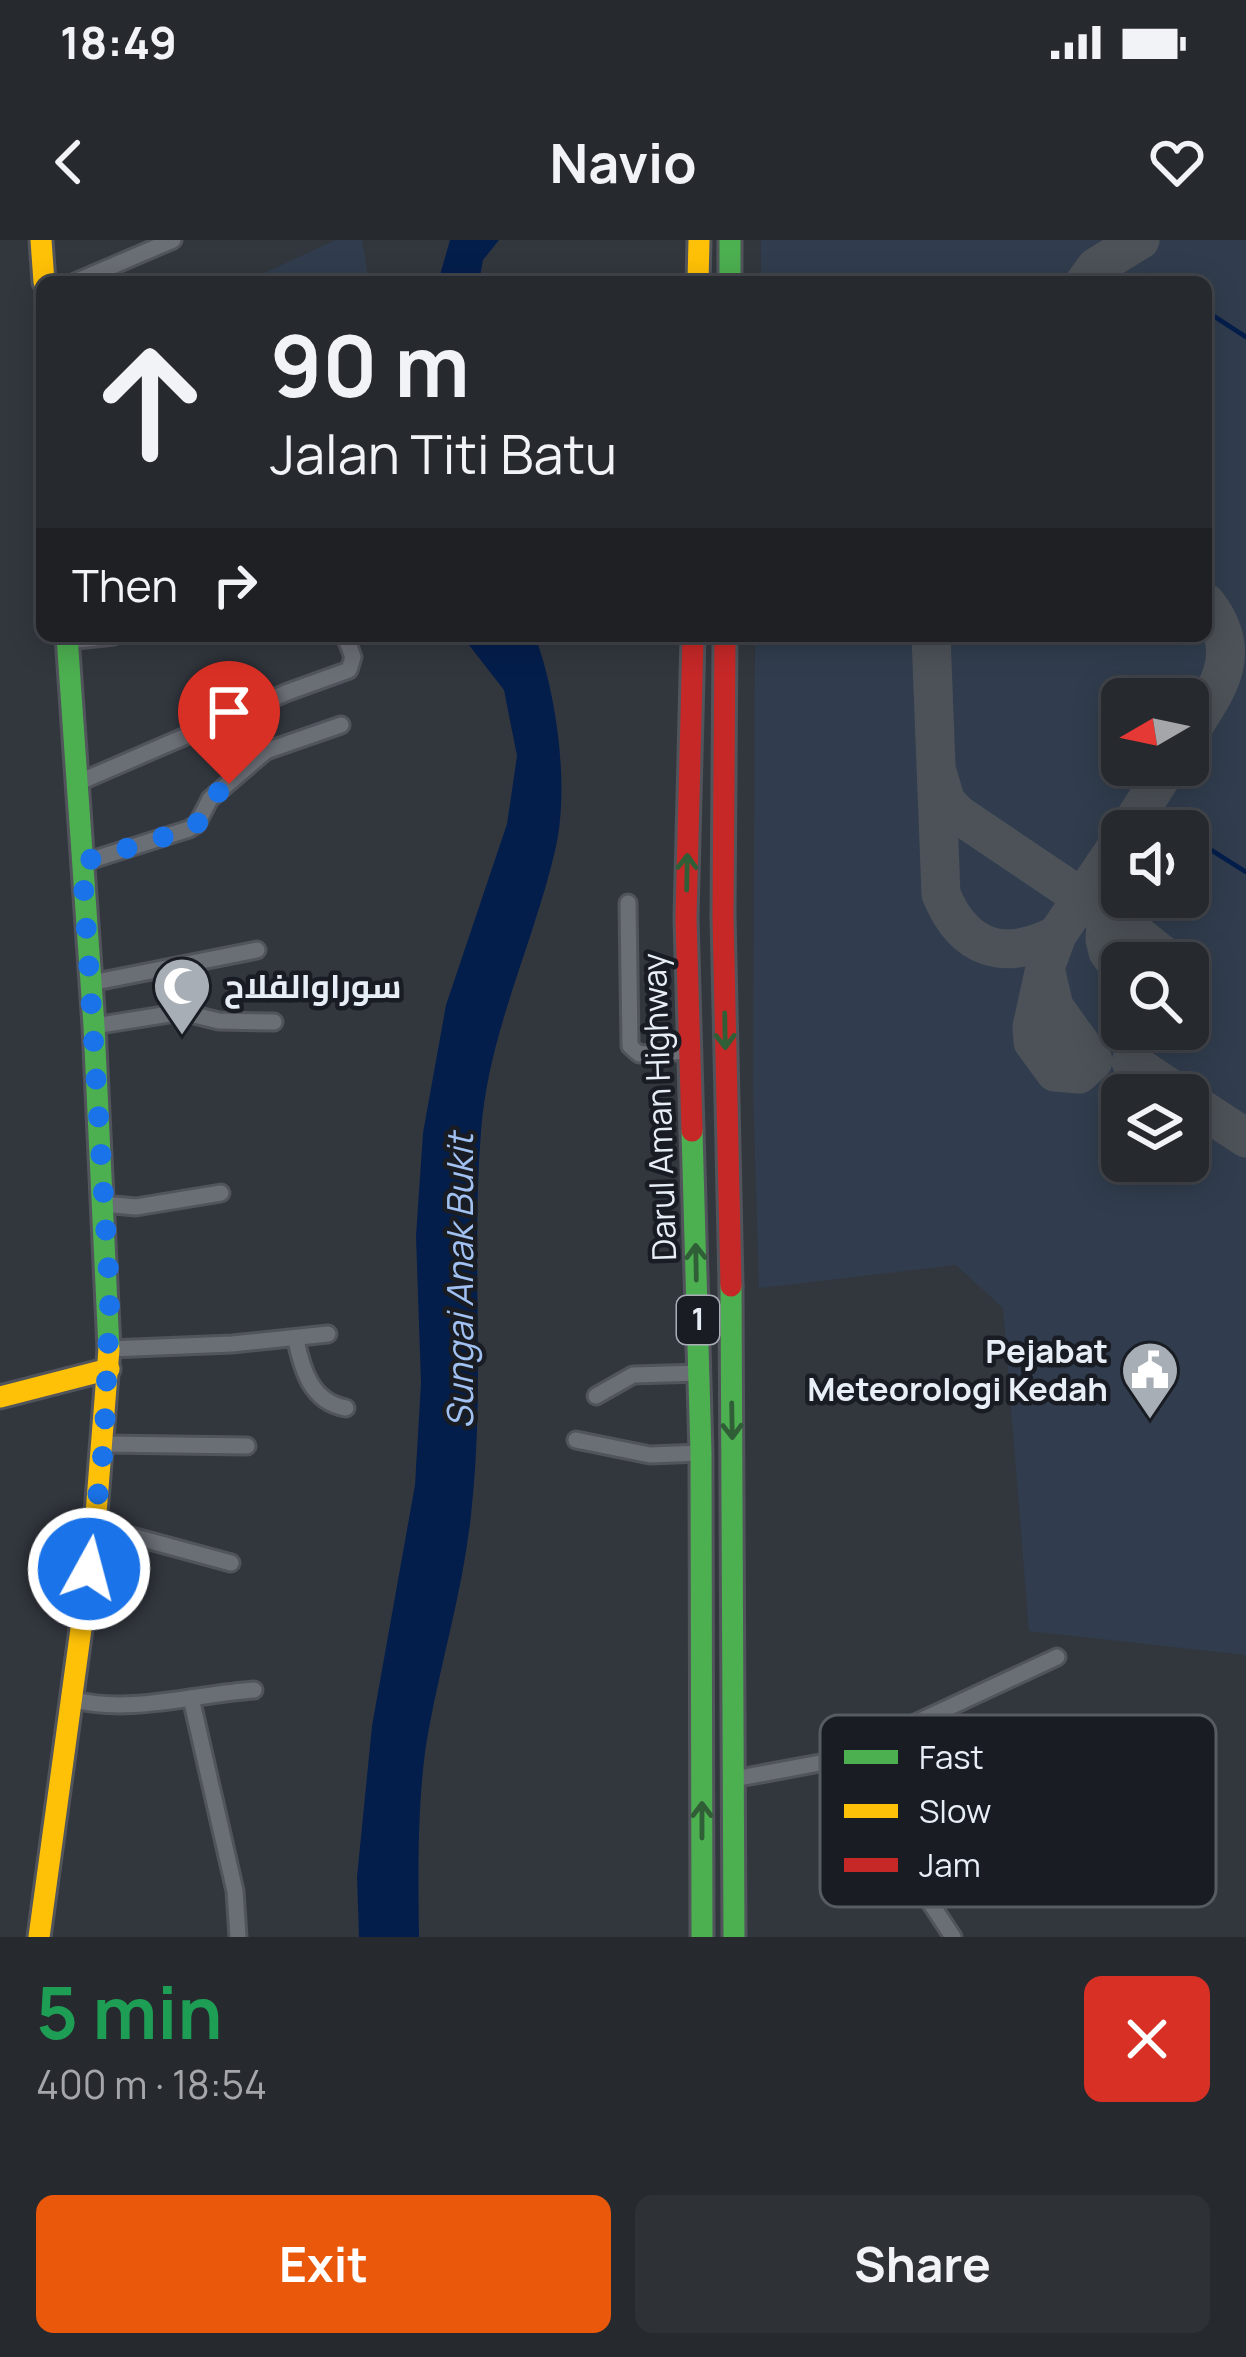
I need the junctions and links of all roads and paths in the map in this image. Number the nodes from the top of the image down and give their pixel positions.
1 (41, 240) edge
2 (173, 240) edge
3 (699, 240) edge
4 (730, 240) edge
5 (44, 276) edge
6 (89, 276) edge
7 (698, 276) edge
8 (730, 276) edge
9 (67, 642) edge
10 (347, 642) edge
11 (693, 642) edge
12 (725, 642) edge
13 (340, 725) dead end
14 (76, 783) junction
15 (82, 862) junction
16 (628, 903) dead end
17 (723, 916) junction
18 (686, 918) junction
19 (257, 950) dead end
20 (91, 983) junction
21 (274, 1022) dead end
22 (94, 1026) junction
23 (690, 1051) junction
24 (221, 1193) dead end
25 (103, 1204) junction
26 (328, 1334) dead end
27 (296, 1340) junction
28 (109, 1359) junction
29 (699, 1373) junction
30 (596, 1396) dead end
31 (0, 1397) edge
32 (346, 1408) dead end
33 (576, 1440) dead end
34 (104, 1444) junction
35 (247, 1446) dead end
36 (701, 1453) junction
37 (95, 1526) junction
38 (231, 1563) dead end
39 (1057, 1657) dead end
40 (254, 1690) dead end
41 (191, 1698) junction
42 (71, 1699) junction
43 (933, 1715) edge
44 (820, 1763) edge
45 (734, 1779) junction
46 (933, 1907) edge
47 (695, 1936) edge
48 (39, 1937) edge
49 (238, 1937) edge
50 (734, 1937) edge
51 (953, 1937) edge

1 - 5 main road
2 - 6 street
3 - 7 main road
4 - 8 main road
9 - 14 main road
10 - 14 street
18 -> 11 main road, Darul Aman Highway / 1
12 - 17 main road, Darul Aman Highway / 1
13 - 15 street
14 - 15 main road
15 - 20 main road
16 - 23 street
17 - 18 main road
17 -> 45 main road, Darul Aman Highway / 1
18 - 23 main road, Darul Aman Highway / 1
19 - 20 street
20 - 22 main road
21 - 22 street
22 - 25 main road
29 -> 23 main road, Darul Aman Highway / 1
24 - 25 street
25 - 28 main road
26 - 27 street
27 - 28 street
27 - 32 street
28 - 31 main road
28 - 34 main road
29 - 30 street
29 - 36 main road, Darul Aman Highway / 1
33 - 36 street
34 - 35 street
34 - 37 main road
47 -> 36 main road, Darul Aman Highway / 1
37 - 38 street
37 - 42 main road
39 - 43 street
40 - 41 street
41 - 42 street
41 - 49 street
42 - 48 main road
44 - 45 street
45 - 50 main road, Darul Aman Highway / 1
46 - 51 street

